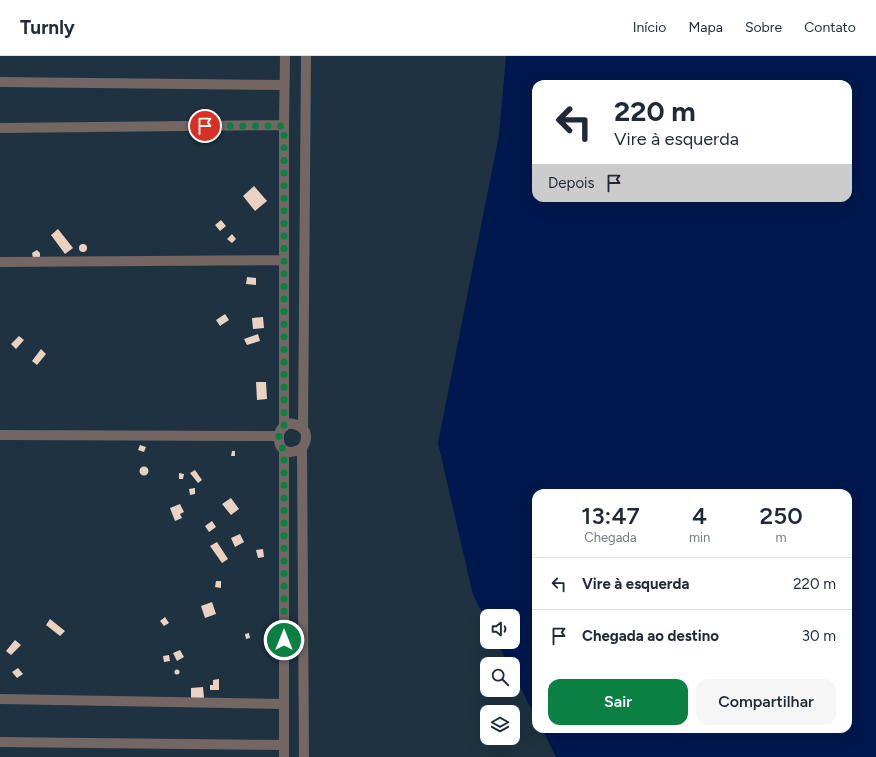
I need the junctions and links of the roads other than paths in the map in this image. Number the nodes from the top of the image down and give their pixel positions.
1 (285, 56) edge
2 (306, 56) edge
3 (0, 82) edge
4 (284, 85) junction
5 (284, 126) junction
6 (0, 128) edge
7 (284, 260) junction
8 (0, 262) edge
9 (303, 429) junction
10 (281, 431) junction
11 (0, 434) edge
12 (302, 448) junction
13 (284, 450) junction
14 (0, 699) edge
15 (284, 704) junction
16 (0, 742) edge
17 (284, 744) junction
18 (284, 757) edge
19 (304, 757) edge

1 - 4 street
2 - 9 street
3 - 4 street
4 - 5 street
5 - 6 street
5 - 7 street
7 - 8 street
7 - 10 street
9 - 10 street
9 - 12 street
10 - 11 street
10 - 13 street
12 - 13 street
12 - 19 street
13 - 15 street
14 - 15 street
15 - 17 street
16 - 17 street
17 - 18 street

